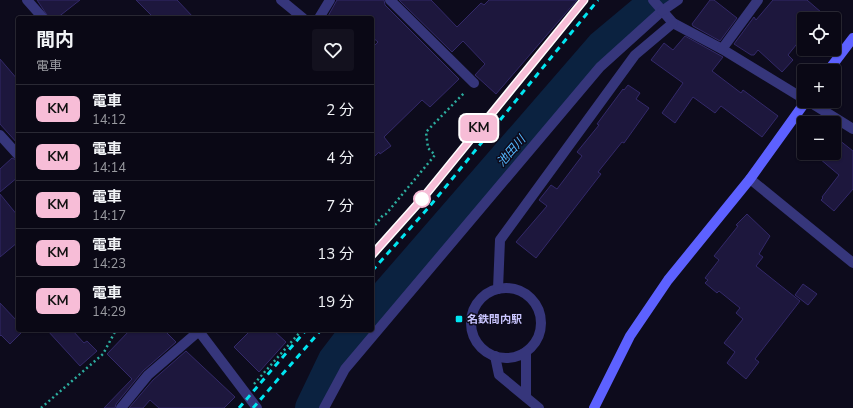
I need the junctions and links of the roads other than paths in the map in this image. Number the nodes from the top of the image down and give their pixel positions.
1 (27, 0) edge
2 (281, 0) edge
3 (330, 0) edge
4 (390, 0) edge
5 (653, 0) edge
6 (678, 0) edge
7 (758, 0) edge
8 (661, 10) junction
9 (41, 16) edge
10 (301, 16) edge
11 (320, 16) edge
12 (673, 23) junction
13 (853, 38) edge
14 (722, 49) junction
15 (833, 64) edge
16 (474, 83) road end
17 (797, 95) edge
18 (800, 108) edge
19 (819, 108) edge
20 (853, 129) edge
21 (0, 136) edge
22 (16, 152) edge
23 (750, 179) junction
24 (853, 263) edge
25 (498, 289) junction
26 (197, 332) edge
27 (200, 332) edge
28 (526, 352) junction
29 (495, 356) junction
30 (526, 397) junction
31 (121, 408) edge
32 (257, 408) edge
33 (324, 408) edge
34 (539, 408) edge
35 (594, 408) edge

1 - 9 street
2 - 10 street
3 - 11 street
4 - 16 street
5 - 8 street
6 - 8 street
7 - 14 street
8 - 12 street
8 - 33 street
12 - 14 street
12 - 25 street
13 - 15 street
14 - 17 street
18 - 23 street
19 - 20 street
21 - 22 street
23 - 24 street
23 - 35 street
25 - 28 street
25 - 29 street
26 - 31 street
27 - 32 street
28 - 29 street
28 - 30 street
29 - 30 street
30 - 34 street

